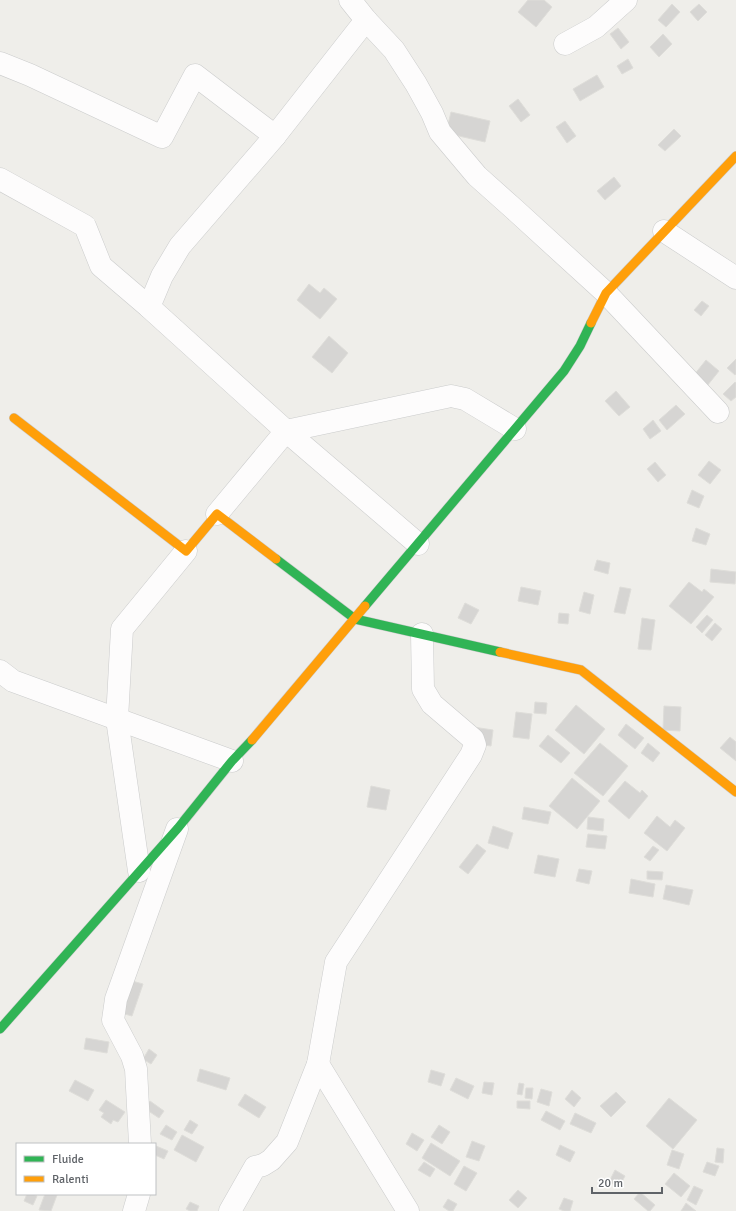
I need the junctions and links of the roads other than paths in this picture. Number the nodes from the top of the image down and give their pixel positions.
1 (350, 0) edge
2 (626, 0) edge
3 (366, 20) junction
4 (565, 44) dead end
5 (0, 64) edge
6 (275, 136) junction
7 (736, 156) edge
8 (0, 178) edge
9 (664, 231) junction
10 (736, 278) edge
11 (606, 293) junction
12 (149, 307) junction
13 (718, 412) dead end
14 (14, 418) dead end
15 (516, 429) junction
16 (286, 431) junction
17 (217, 514) junction
18 (418, 544) junction
19 (186, 551) junction
20 (355, 619) junction
21 (422, 634) junction
22 (0, 671) edge
23 (117, 719) junction
24 (232, 761) junction
25 (736, 792) edge
26 (178, 828) junction
27 (139, 872) junction
28 (0, 1029) edge
29 (318, 1064) junction
30 (140, 1143) edge
31 (139, 1195) edge
32 (134, 1211) edge
33 (230, 1211) edge
34 (408, 1211) edge

1 - 3 street
2 - 4 street
3 - 6 street
3 - 11 street
5 - 6 street
6 - 12 street
7 - 9 street
8 - 12 street
9 - 10 street
9 - 11 street
11 - 13 street
11 - 15 street
12 - 16 street
14 - 19 street
15 - 16 street
15 - 18 street
16 - 17 street
16 - 18 street
17 - 19 street
17 - 20 street
18 - 20 street
19 - 23 street
20 - 21 street
20 - 24 street
21 - 25 street
21 - 29 street
22 - 23 street
23 - 24 street
23 - 27 street
24 - 26 street
26 - 27 street
26 - 30 street
27 - 28 street
29 - 33 street
29 - 34 street
31 - 32 street

